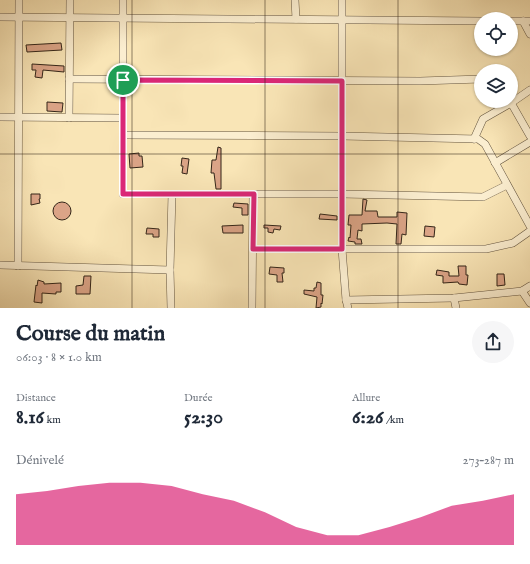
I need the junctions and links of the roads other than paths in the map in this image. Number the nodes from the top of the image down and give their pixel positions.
1 (19, 0) edge
2 (70, 0) edge
3 (123, 0) edge
4 (295, 0) edge
5 (342, 0) edge
6 (0, 17) edge
7 (19, 17) junction
8 (70, 17) junction
9 (123, 18) junction
10 (296, 19) junction
11 (342, 20) junction
12 (474, 21) edge
13 (526, 21) edge
14 (530, 34) edge
15 (69, 79) junction
16 (474, 79) edge
17 (123, 80) junction
18 (342, 81) junction
19 (530, 90) edge
20 (518, 98) edge
21 (501, 108) edge
22 (514, 108) edge
23 (0, 117) edge
24 (19, 117) junction
25 (69, 118) junction
26 (123, 118) junction
27 (123, 135) junction
28 (342, 136) junction
29 (530, 136) edge
30 (474, 139) junction
31 (530, 142) edge
32 (495, 163) junction
33 (507, 185) junction
34 (172, 194) junction
35 (254, 194) junction
36 (342, 194) junction
37 (530, 226) edge
38 (530, 231) edge
39 (253, 249) junction
40 (342, 249) junction
41 (0, 265) edge
42 (18, 266) junction
43 (170, 270) junction
44 (530, 286) edge
45 (522, 291) junction
46 (454, 298) junction
47 (346, 300) junction
48 (390, 300) junction
49 (530, 303) edge
50 (171, 308) edge
51 (252, 308) edge
52 (348, 308) edge
53 (395, 308) edge
54 (456, 308) edge

1 - 7 street
2 - 8 street
3 - 9 street
4 - 10 street
5 - 11 street
6 - 7 street
7 - 8 street
7 - 24 street
8 - 9 street
8 - 15 street
9 - 10 street
9 - 17 street
10 - 11 street
11 - 12 street
11 - 18 street
13 - 14 street
15 - 17 street
15 - 25 street
16 - 18 street
17 - 18 street
17 - 26 street
18 - 28 street
19 - 20 street
21 - 30 street
22 - 29 street
23 - 24 street
24 - 25 street
24 - 42 street
25 - 26 street
26 - 27 street
27 - 28 street
27 - 34 street
28 - 30 street
28 - 36 street
30 - 32 street
31 - 32 street
32 - 33 street
33 - 36 street
33 - 37 street
34 - 35 street
34 - 43 street
35 - 36 street
35 - 39 street
36 - 40 street
38 - 40 street
39 - 40 street
39 - 51 street
40 - 47 street
41 - 42 street
42 - 43 street
43 - 50 street
44 - 45 street
45 - 46 street
45 - 49 street
46 - 48 street
46 - 54 street
47 - 48 street
47 - 52 street
48 - 53 street

